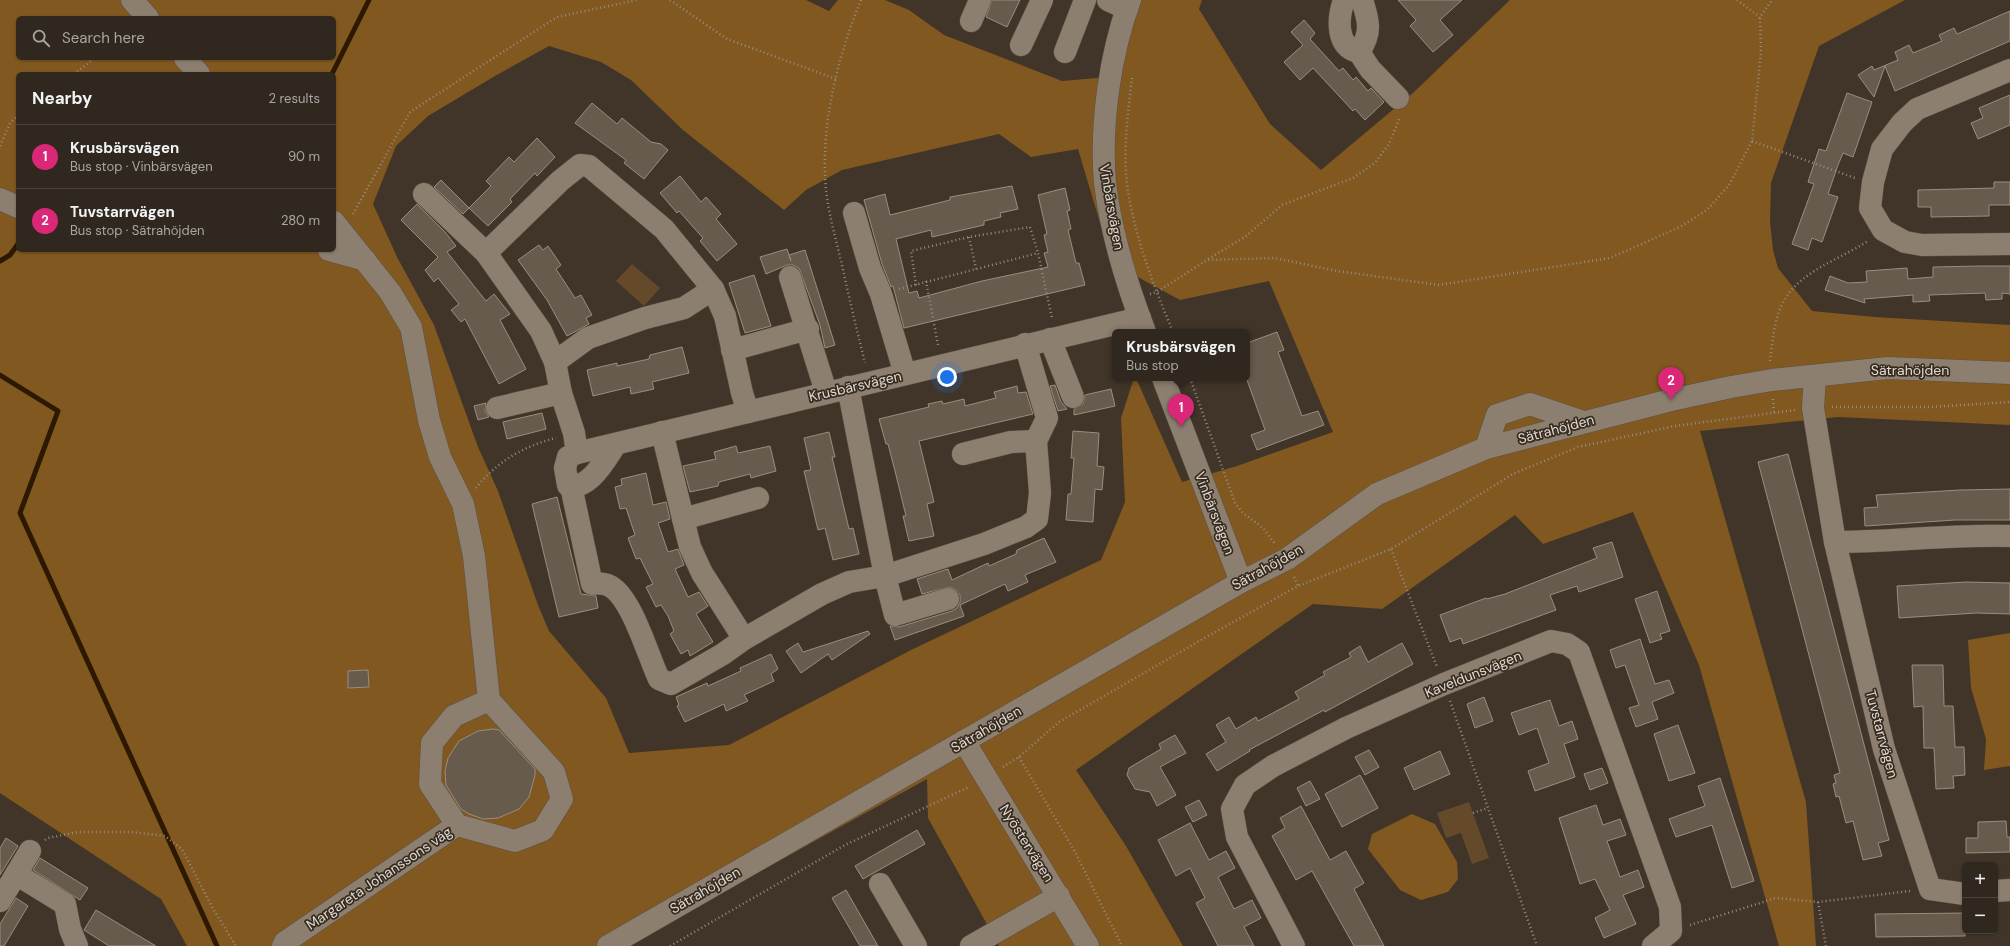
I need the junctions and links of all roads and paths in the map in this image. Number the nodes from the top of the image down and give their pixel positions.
1 (132, 0) edge
2 (637, 0) edge
3 (670, 0) edge
4 (861, 0) edge
5 (980, 0) edge
6 (1042, 0) edge
7 (1085, 0) edge
8 (1344, 0) edge
9 (1362, 0) edge
10 (1737, 0) edge
11 (1772, 0) edge
12 (1121, 3) edge
13 (146, 16) edge
14 (1760, 17) junction
15 (971, 21) dead end
16 (1021, 45) dead end
17 (1065, 52) dead end
18 (1359, 52) junction
19 (92, 60) edge
20 (187, 60) edge
21 (2010, 70) edge
22 (77, 72) edge
23 (197, 72) edge
24 (1132, 72) dead end
25 (836, 79) junction
26 (1398, 98) joint
27 (16, 118) edge
28 (1752, 142) junction
29 (0, 146) edge
30 (1873, 182) junction
31 (424, 194) dead end
32 (0, 199) edge
33 (16, 206) edge
34 (854, 213) dead end
35 (339, 227) edge
36 (1883, 230) junction
37 (969, 237) junction
38 (2010, 244) edge
39 (336, 252) edge
40 (486, 253) junction
41 (1038, 253) junction
42 (365, 260) junction
43 (1207, 260) junction
44 (976, 269) junction
45 (790, 276) dead end
46 (926, 281) junction
47 (916, 285) junction
48 (713, 289) junction
49 (1157, 292) junction
50 (881, 294) junction
51 (1143, 325) edge
52 (1051, 328) junction
53 (808, 329) junction
54 (1172, 329) edge
55 (1025, 344) junction
56 (938, 345) dead end
57 (732, 350) junction
58 (556, 362) junction
59 (865, 363) dead end
60 (2010, 373) edge
61 (905, 374) junction
62 (1815, 376) junction
63 (1772, 380) junction
64 (1164, 381) edge
65 (1191, 381) edge
66 (848, 387) junction
67 (826, 392) junction
68 (561, 393) junction
69 (1073, 397) dead end
70 (2010, 402) edge
71 (497, 408) dead end
72 (1813, 408) junction
73 (748, 412) junction
74 (1774, 413) junction
75 (1583, 422) junction
76 (662, 432) junction
77 (1036, 441) junction
78 (616, 444) junction
79 (1486, 448) junction
80 (577, 453) junction
81 (963, 454) dead end
82 (571, 486) junction
83 (758, 498) dead end
84 (683, 519) junction
85 (2010, 536) edge
86 (1836, 542) junction
87 (1391, 549) junction
88 (1287, 559) junction
89 (885, 576) junction
90 (1241, 582) junction
91 (1298, 586) junction
92 (948, 599) dead end
93 (744, 639) junction
94 (1444, 684) junction
95 (489, 700) junction
96 (964, 741) junction
97 (1019, 757) junction
98 (986, 778) junction
99 (1488, 808) junction
100 (1473, 813) dead end
101 (457, 825) junction
102 (30, 851) joint
103 (16, 874) junction
104 (880, 884) dead end
105 (1930, 889) junction
106 (2010, 890) edge
107 (1998, 891) edge
108 (1962, 894) edge
109 (1059, 896) junction
110 (0, 901) edge
111 (1818, 902) junction
112 (1671, 931) junction
113 (77, 946) edge
114 (236, 946) edge
115 (283, 946) edge
116 (608, 946) edge
117 (670, 946) edge
118 (916, 946) edge
119 (971, 946) edge
120 (1088, 946) edge
121 (1122, 946) edge
122 (1294, 946) edge
123 (1537, 946) edge
124 (1653, 946) edge
125 (1826, 946) edge

1 - 13 street
2 - 35 path
3 - 25 path
4 - 25 path
5 - 15 street
6 - 16 street
7 - 17 street
8 - 18 street
9 - 18 street
10 - 14 path
11 - 14 path
12 - 51 street, Vinbärsvägen
14 - 28 path
18 - 26 street
19 - 22 path
20 - 23 street
21 - 30 street
24 - 49 path
25 - 59 path
26 - 43 path
27 - 29 path
28 - 30 path
28 - 43 path
30 - 36 street
31 - 40 street
32 - 33 street
34 - 50 street
35 - 42 street
36 - 38 street
36 - 63 path
37 - 41 path
37 - 44 path
37 - 47 path
39 - 42 street
40 - 48 street
40 - 58 street
41 - 44 path
41 - 52 path
42 - 95 street
43 - 49 path
44 - 46 path
45 - 53 street
46 - 47 path
46 - 56 path
47 - 50 path
48 - 57 street
48 - 58 street
49 - 54 path
50 - 61 street
51 - 52 street, Krusbärsvägen
52 - 55 street, Krusbärsvägen
52 - 69 street
53 - 57 street
53 - 67 street
55 - 61 street, Krusbärsvägen
55 - 77 street
57 - 73 street
58 - 68 street
60 - 62 street, Sätrahöjden
61 - 66 street, Krusbärsvägen
62 - 63 street, Sätrahöjden
62 - 72 street, Tuvstarrvägen
63 - 74 path
63 - 75 street, Sätrahöjden
64 - 90 street, Vinbärsvägen
65 - 88 path
66 - 67 street, Krusbärsvägen
66 - 89 street
67 - 73 street, Krusbärsvägen
68 - 71 street
68 - 80 street
70 - 72 path
72 - 74 path
72 - 86 street, Tuvstarrvägen
73 - 76 street, Krusbärsvägen
74 - 87 path
75 - 79 street, Sätrahöjden
75 - 79 street
76 - 78 street, Krusbärsvägen
76 - 84 street
77 - 81 street
77 - 89 street
78 - 80 street, Krusbärsvägen
78 - 82 street
79 - 88 street, Sätrahöjden
80 - 82 street
82 - 93 street
83 - 84 street
84 - 93 street
85 - 86 street
86 - 105 street, Tuvstarrvägen
87 - 91 path
87 - 94 path
88 - 90 street, Sätrahöjden
88 - 91 path
89 - 92 street
89 - 93 street
90 - 96 street, Sätrahöjden
91 - 97 path
94 - 99 path
94 - 112 street, Kaveldunsvägen
94 - 122 street, Kaveldunsvägen
95 - 101 street, Margareta Johanssons väg
95 - 101 street, Margareta Johanssons väg
96 - 98 street, Nyöstervägen
96 - 116 street, Sätrahöjden
97 - 98 path
97 - 121 path
98 - 109 street, Nyöstervägen
98 - 117 path
99 - 100 path
99 - 123 path
101 - 115 street, Margareta Johanssons väg
102 - 103 street
102 - 114 path
103 - 110 street
103 - 113 street
104 - 118 street
105 - 108 street
105 - 111 path
106 - 107 street
109 - 119 street
109 - 120 street, Nyöstervägen
111 - 112 path
111 - 125 path
112 - 124 street

